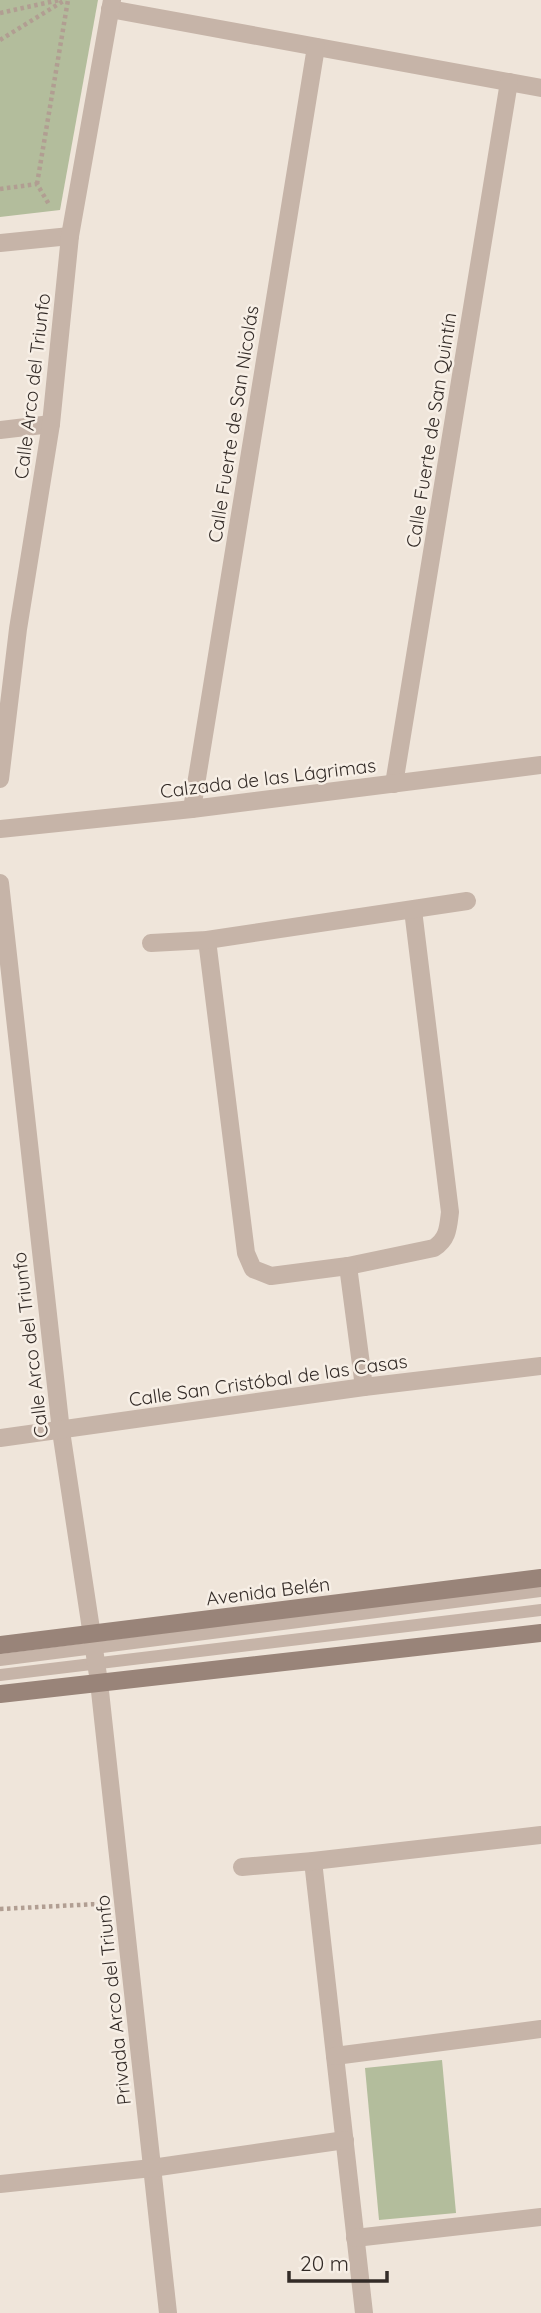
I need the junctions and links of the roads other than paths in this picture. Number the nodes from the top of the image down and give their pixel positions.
1 (111, 4) edge
2 (316, 47) junction
3 (509, 82) junction
4 (541, 88) edge
5 (70, 236) junction
6 (0, 243) edge
7 (51, 424) junction
8 (0, 430) edge
9 (9, 630) edge
10 (541, 765) edge
11 (0, 779) edge
12 (394, 784) junction
13 (192, 809) junction
14 (0, 829) edge
15 (0, 883) edge
16 (467, 901) dead end
17 (413, 910) junction
18 (207, 940) junction
19 (151, 943) dead end
20 (348, 1266) junction
21 (541, 1366) edge
22 (364, 1387) junction
23 (61, 1431) junction
24 (0, 1437) edge
25 (541, 1578) edge
26 (541, 1591) edge
27 (541, 1609) edge
28 (541, 1633) edge
29 (0, 1645) edge
30 (96, 1657) junction
31 (0, 1660) edge
32 (0, 1675) edge
33 (0, 1694) edge
34 (541, 1835) edge
35 (313, 1861) junction
36 (242, 1867) dead end
37 (541, 2029) edge
38 (335, 2056) junction
39 (345, 2140) junction
40 (152, 2168) junction
41 (0, 2184) edge
42 (541, 2217) edge
43 (355, 2238) junction
44 (168, 2313) edge
45 (364, 2313) edge

1 - 2 street
1 - 5 street, Calle Arco del Triunfo
2 - 3 street
2 - 13 street, Calle Fuerte de San Nicolás
3 - 4 street
3 - 12 street, Calle Fuerte de San Quintín
5 - 6 street
5 - 7 street, Calle Arco del Triunfo
7 - 8 street
7 - 9 street, Calle Arco del Triunfo
9 - 11 street, Calle Arco del Triunfo
10 - 12 street, Calzada de las Lágrimas
12 - 13 street, Calzada de las Lágrimas
13 - 14 street, Calzada de las Lágrimas
15 - 23 street, Calle Arco del Triunfo
16 - 17 street
17 - 18 street
17 - 20 street
18 - 19 street
18 - 20 street
20 - 22 street
21 - 22 street, Calle San Cristóbal de las Casas
22 - 23 street, Calle San Cristóbal de las Casas
23 - 24 street, Calle San Cristóbal de las Casas
23 - 30 street, Calle Arco del Triunfo
25 - 30 main road, Avenida Belén
26 - 30 lane
27 - 30 lane
28 - 30 main road, Avenida Belén
29 - 30 main road, Avenida Belén
30 - 31 lane
30 - 32 lane
30 - 33 main road, Avenida Belén
30 - 40 street, Privada Arco del Triunfo
34 - 35 street
35 - 36 street
35 - 38 street
37 - 38 street
38 - 39 street
39 - 40 street
39 - 43 street
40 - 41 street
40 - 44 street, Privada Arco del Triunfo
42 - 43 street
43 - 45 street

